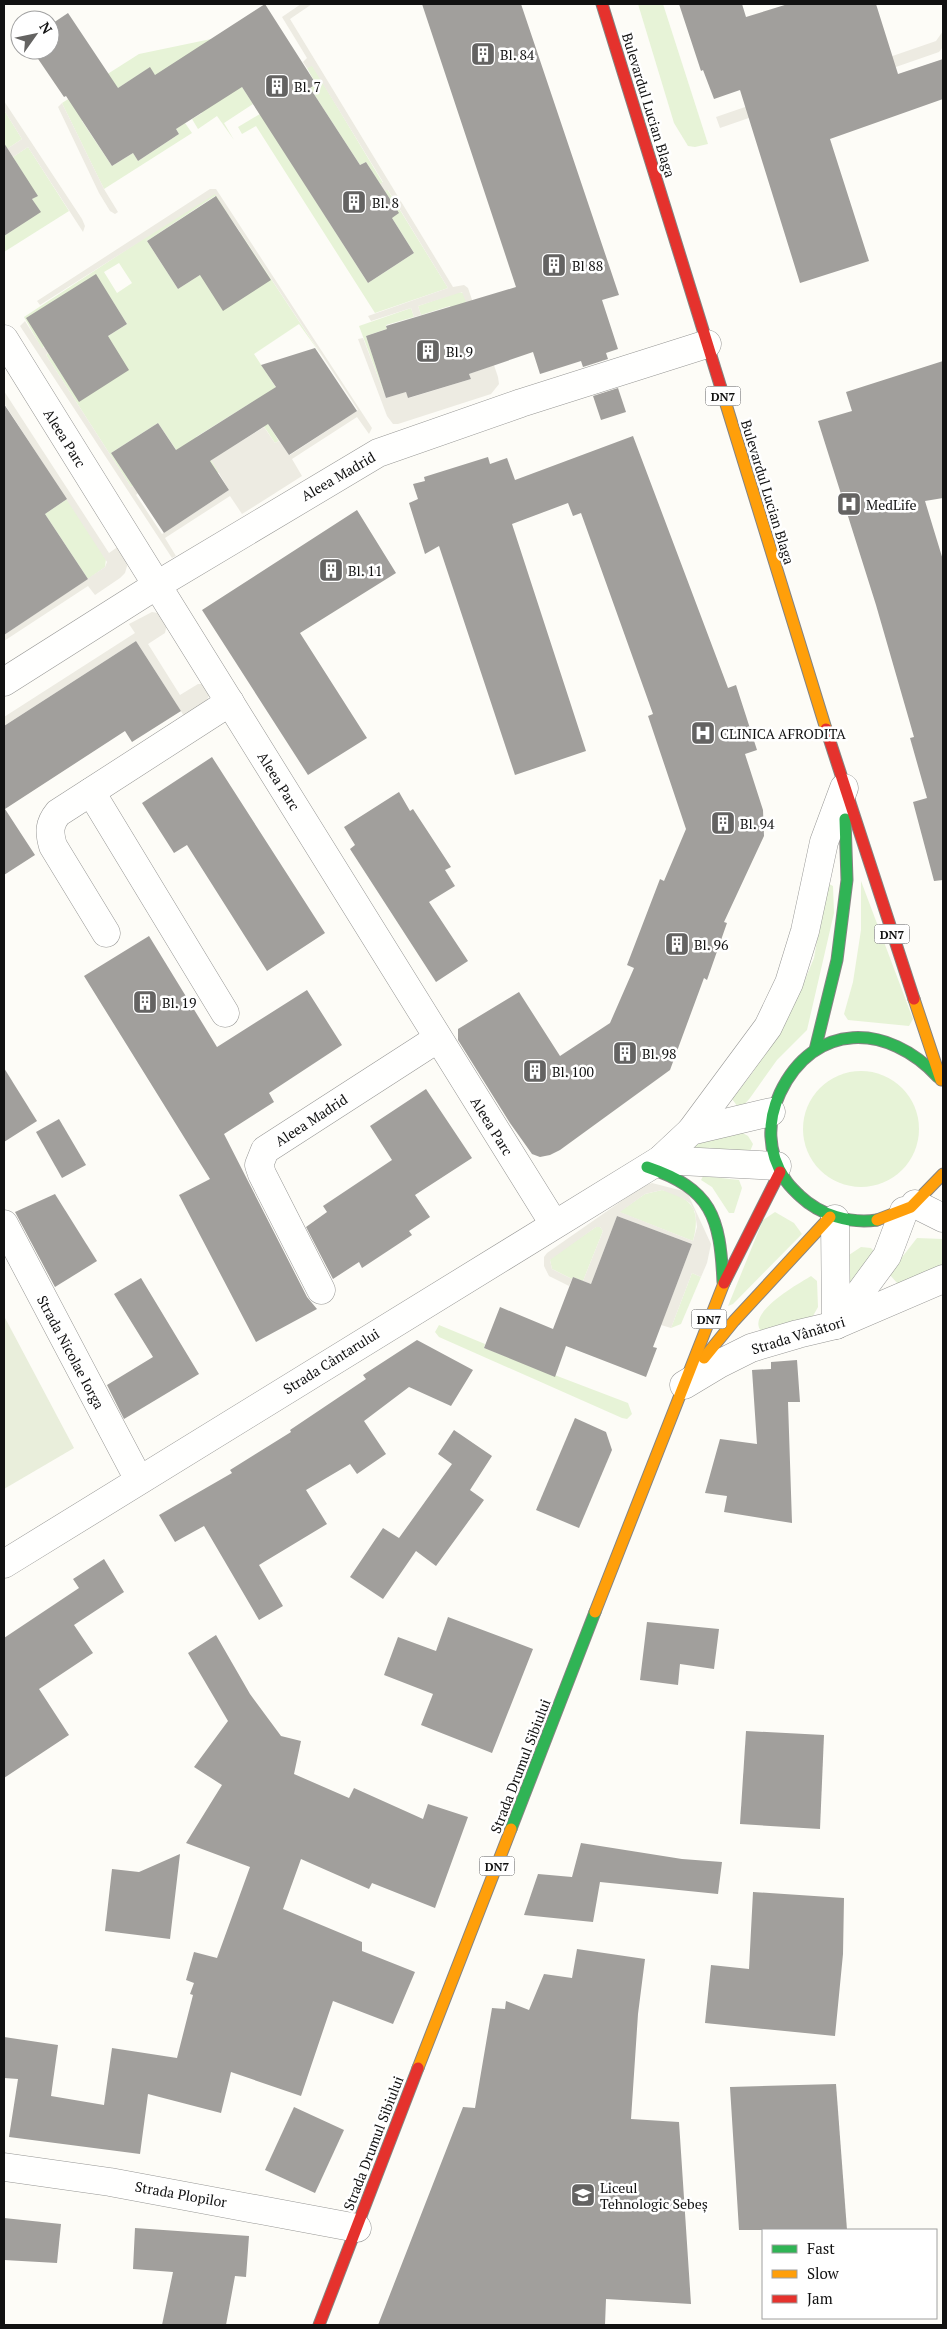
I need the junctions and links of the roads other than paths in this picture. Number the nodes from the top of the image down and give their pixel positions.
1 (602, 4) edge
2 (4, 340) edge
3 (707, 344) junction
4 (157, 585) junction
5 (4, 682) edge
6 (230, 702) junction
7 (844, 788) junction
8 (91, 792) junction
9 (106, 933) dead end
10 (225, 1013) dead end
11 (437, 1039) junction
12 (815, 1050) junction
13 (942, 1083) edge
14 (771, 1112) junction
15 (691, 1131) junction
16 (653, 1164) junction
17 (779, 1169) junction
18 (943, 1174) edge
19 (910, 1208) junction
20 (832, 1218) junction
21 (943, 1218) edge
22 (4, 1224) edge
23 (554, 1224) junction
24 (943, 1279) edge
25 (723, 1284) junction
26 (321, 1290) dead end
27 (836, 1325) junction
28 (684, 1385) junction
29 (139, 1480) junction
30 (4, 1564) edge
31 (4, 2168) edge
32 (357, 2228) junction
33 (318, 2325) edge

1 - 3 main road, Bulevardul Lucian Blaga / DN7
2 - 4 street, Aleea Parc
3 - 4 street, Aleea Madrid
3 - 7 main road, Bulevardul Lucian Blaga / DN7
4 - 5 street, Aleea Madrid
4 - 6 street, Aleea Parc
6 - 8 street
6 - 11 street, Aleea Parc
7 - 12 main road, Bulevardul Lucian Blaga / DN7
7 - 13 main road, Bulevardul Lucian Blaga / DN7
7 - 15 street
8 - 9 street
8 - 10 street
11 - 23 street, Aleea Parc
11 - 26 street, Aleea Madrid
12 - 13 main road
12 - 14 main road
14 - 15 street, Strada Cântarului
14 - 17 main road
15 - 16 street, Strada Cântarului
16 - 17 street
16 - 23 street, Strada Cântarului
16 - 25 main road
17 - 20 main road
17 - 25 main road, Strada Drumul Sibiului / DN7
18 - 19 main road
19 - 20 main road
19 - 21 street
19 - 27 street
20 - 27 street
20 - 28 main road, Strada Drumul Sibiului
22 - 29 street, Strada Nicolae Iorga
23 - 29 street, Strada Cântarului
24 - 27 street, Strada Vânători
25 - 28 main road, Strada Drumul Sibiului / DN7
27 - 28 street, Strada Vânători
28 - 32 main road, Strada Drumul Sibiului / DN7
29 - 30 street, Strada Cântarului
31 - 32 street, Strada Plopilor
32 - 33 main road, Strada Drumul Sibiului / DN7

